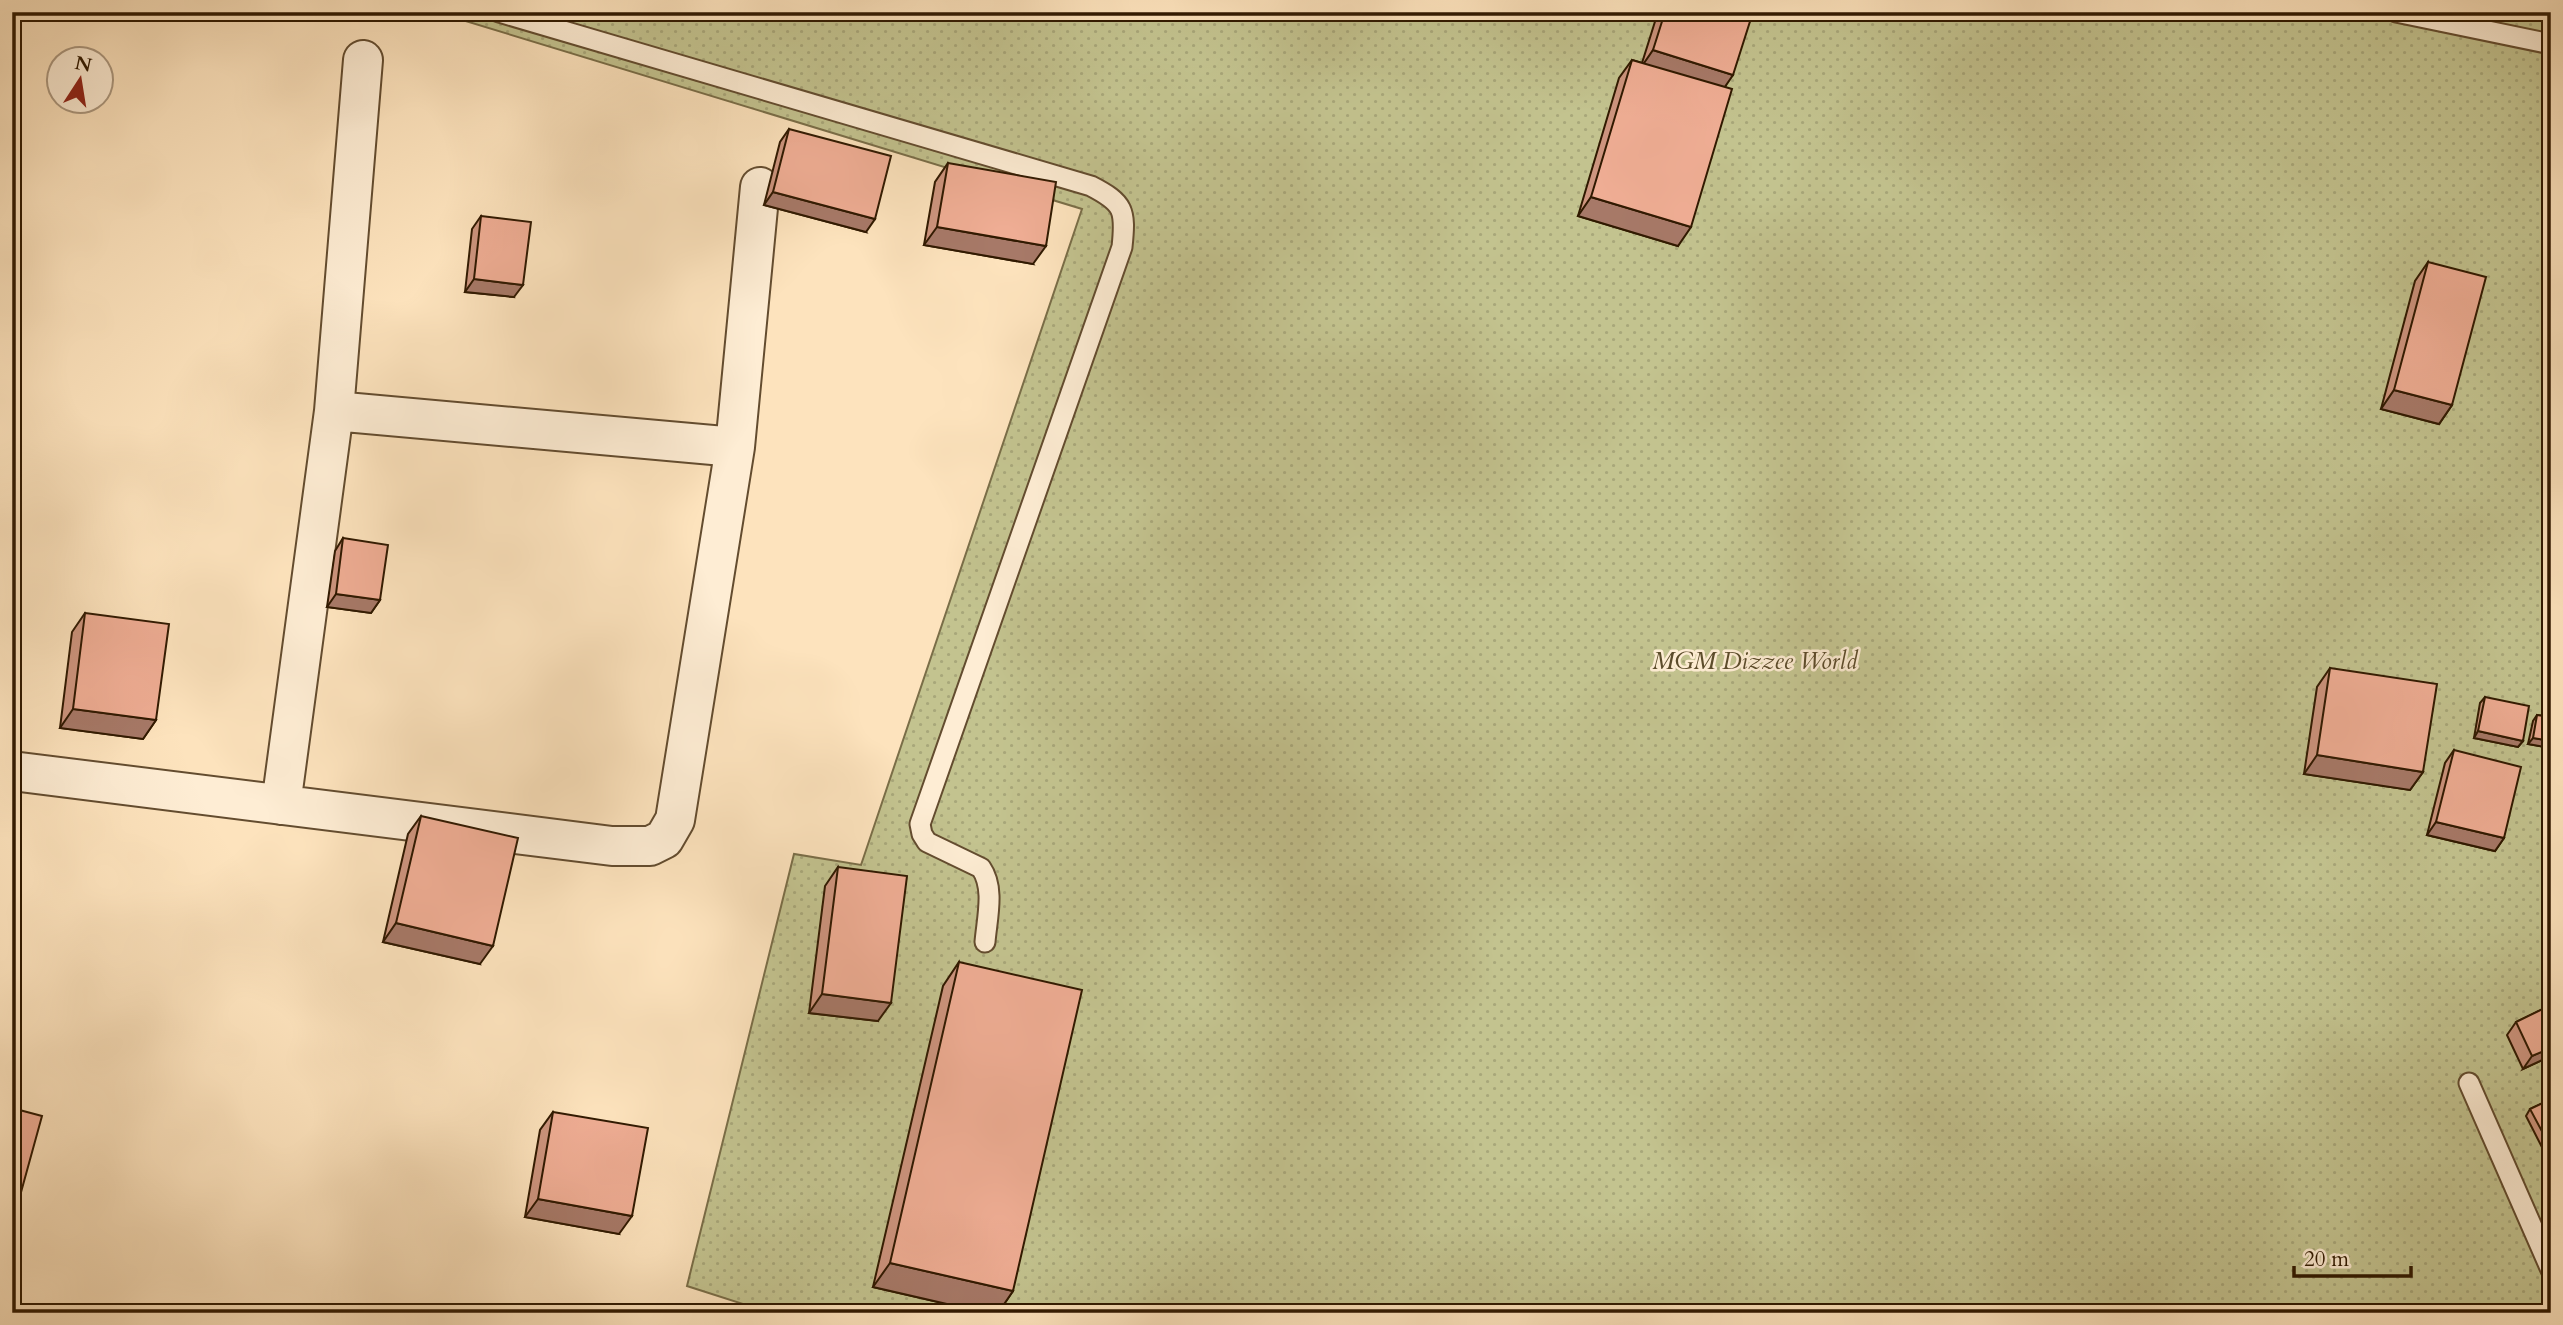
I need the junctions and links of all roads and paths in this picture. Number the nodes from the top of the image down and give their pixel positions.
1 (499, 12) edge
2 (2396, 12) edge
3 (2551, 44) edge
4 (363, 60) dead end
5 (760, 187) dead end
6 (334, 411) junction
7 (735, 447) junction
8 (12, 771) edge
9 (281, 805) junction
10 (985, 942) dead end
11 (2469, 1083) dead end
12 (2551, 1270) edge

1 - 10 lane
2 - 3 lane
4 - 6 street
5 - 7 street
6 - 7 street
6 - 9 street
7 - 9 street
8 - 9 street
11 - 12 lane

